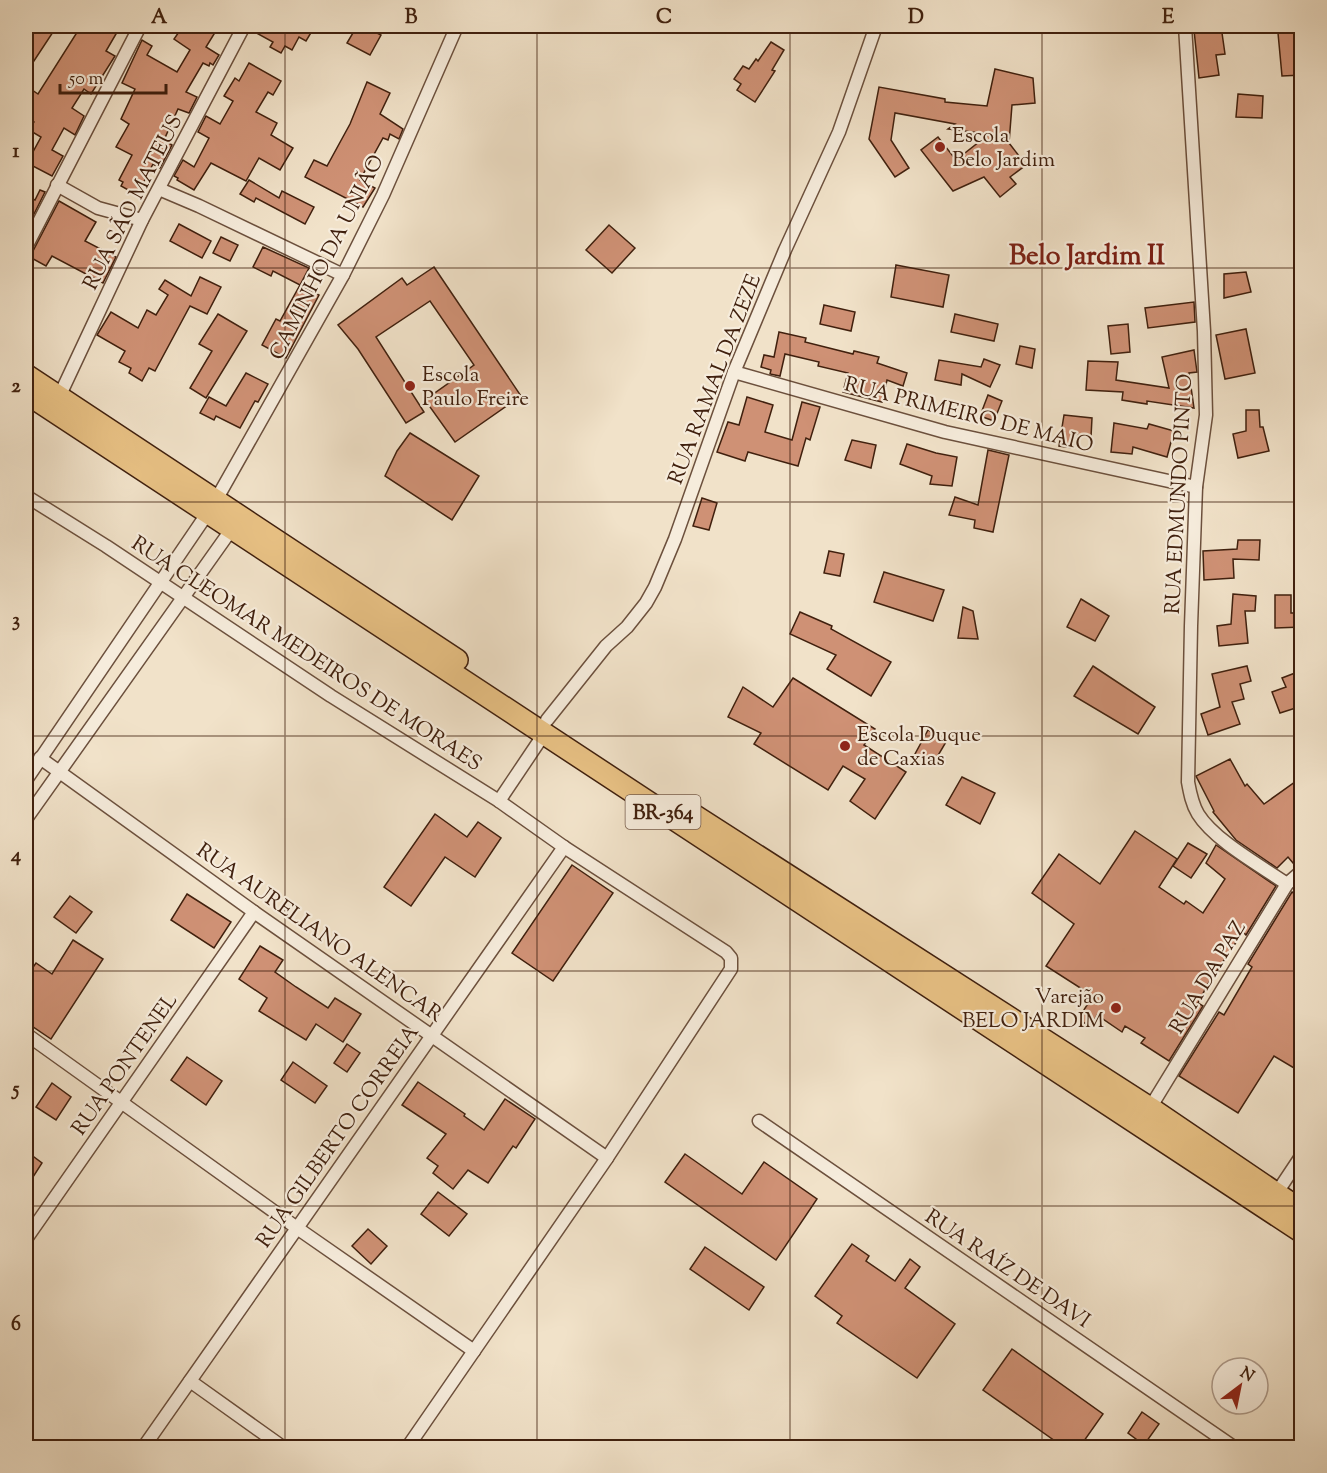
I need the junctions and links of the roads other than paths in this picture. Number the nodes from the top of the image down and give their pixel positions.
1 (140, 26) edge
2 (244, 26) edge
3 (457, 26) edge
4 (876, 26) edge
5 (1185, 26) edge
6 (57, 185) junction
7 (159, 189) junction
8 (142, 220) junction
9 (26, 247) edge
10 (343, 275) junction
11 (734, 372) junction
12 (26, 375) edge
13 (26, 393) edge
14 (59, 398) junction
15 (1196, 488) junction
16 (26, 496) edge
17 (212, 507) junction
18 (231, 530) junction
19 (160, 582) junction
20 (183, 597) junction
21 (545, 727) junction
22 (40, 758) junction
23 (60, 771) junction
24 (26, 780) edge
25 (499, 801) junction
26 (26, 819) edge
27 (564, 847) junction
28 (1302, 871) edge
29 (1287, 884) junction
30 (254, 912) junction
31 (26, 1034) edge
32 (431, 1034) junction
33 (122, 1102) junction
34 (1150, 1108) junction
35 (759, 1120) dead end
36 (1302, 1155) edge
37 (607, 1158) junction
38 (1276, 1194) junction
39 (1302, 1211) edge
40 (297, 1228) junction
41 (1302, 1232) edge
42 (26, 1239) edge
43 (474, 1351) junction
44 (190, 1381) junction
45 (143, 1448) edge
46 (284, 1448) edge
47 (407, 1448) edge
48 (1236, 1448) edge

1 - 6 street
2 - 7 street, RUA SÃO MATEUS
3 - 10 street, CAMINHO DA UNIÃO
4 - 11 street, RUA RAMAL DA ZEZE
5 - 15 street, RUA EDMUNDO PINTO
6 - 8 street
6 - 9 street
7 - 8 street, RUA SÃO MATEUS
7 - 10 street
8 - 14 street, RUA SÃO MATEUS
10 - 17 street, CAMINHO DA UNIÃO
11 - 15 street, RUA PRIMEIRO DE MAIO
11 - 21 street, RUA RAMAL DA ZEZE
12 - 14 highway, BR-364
13 - 17 highway, BR-364
14 - 17 highway, BR-364
15 - 29 street, RUA EDMUNDO PINTO
16 - 19 street, RUA CLEOMAR MEDEIROS DE MORAES
17 - 18 highway, BR-364
17 - 19 street, CAMINHO DA UNIÃO
17 - 21 highway, BR-364
18 - 20 street
18 - 21 highway, BR-364
19 - 20 street, RUA CLEOMAR MEDEIROS DE MORAES
19 - 22 street, CAMINHO DA UNIÃO
20 - 23 street
20 - 25 street, RUA CLEOMAR MEDEIROS DE MORAES
21 - 25 street, RUA RAMAL DA ZEZE
21 - 34 highway, BR-364
21 - 41 highway, BR-364
22 - 23 street, RUA AURELIANO ALENCAR
22 - 24 street, CAMINHO DA UNIÃO
23 - 26 street
23 - 30 street, RUA AURELIANO ALENCAR
25 - 27 street, RUA CLEOMAR MEDEIROS DE MORAES
27 - 32 street, RUA GILBERTO CORREIA
27 - 37 street
28 - 29 street, RUA DA PAZ
29 - 34 street, RUA DA PAZ
30 - 32 street, RUA AURELIANO ALENCAR
30 - 33 street, RUA PONTENEL
31 - 33 street
32 - 37 street, RUA AURELIANO ALENCAR
32 - 40 street, RUA GILBERTO CORREIA
33 - 40 street
33 - 42 street, RUA PONTENEL
34 - 38 highway, BR-364
35 - 48 street, RUA RAÍZ DE DAVI
36 - 38 street
37 - 43 street
38 - 39 highway, BR-364
40 - 43 street
40 - 44 street, RUA GILBERTO CORREIA
43 - 47 street
44 - 45 street, RUA GILBERTO CORREIA
44 - 46 street

